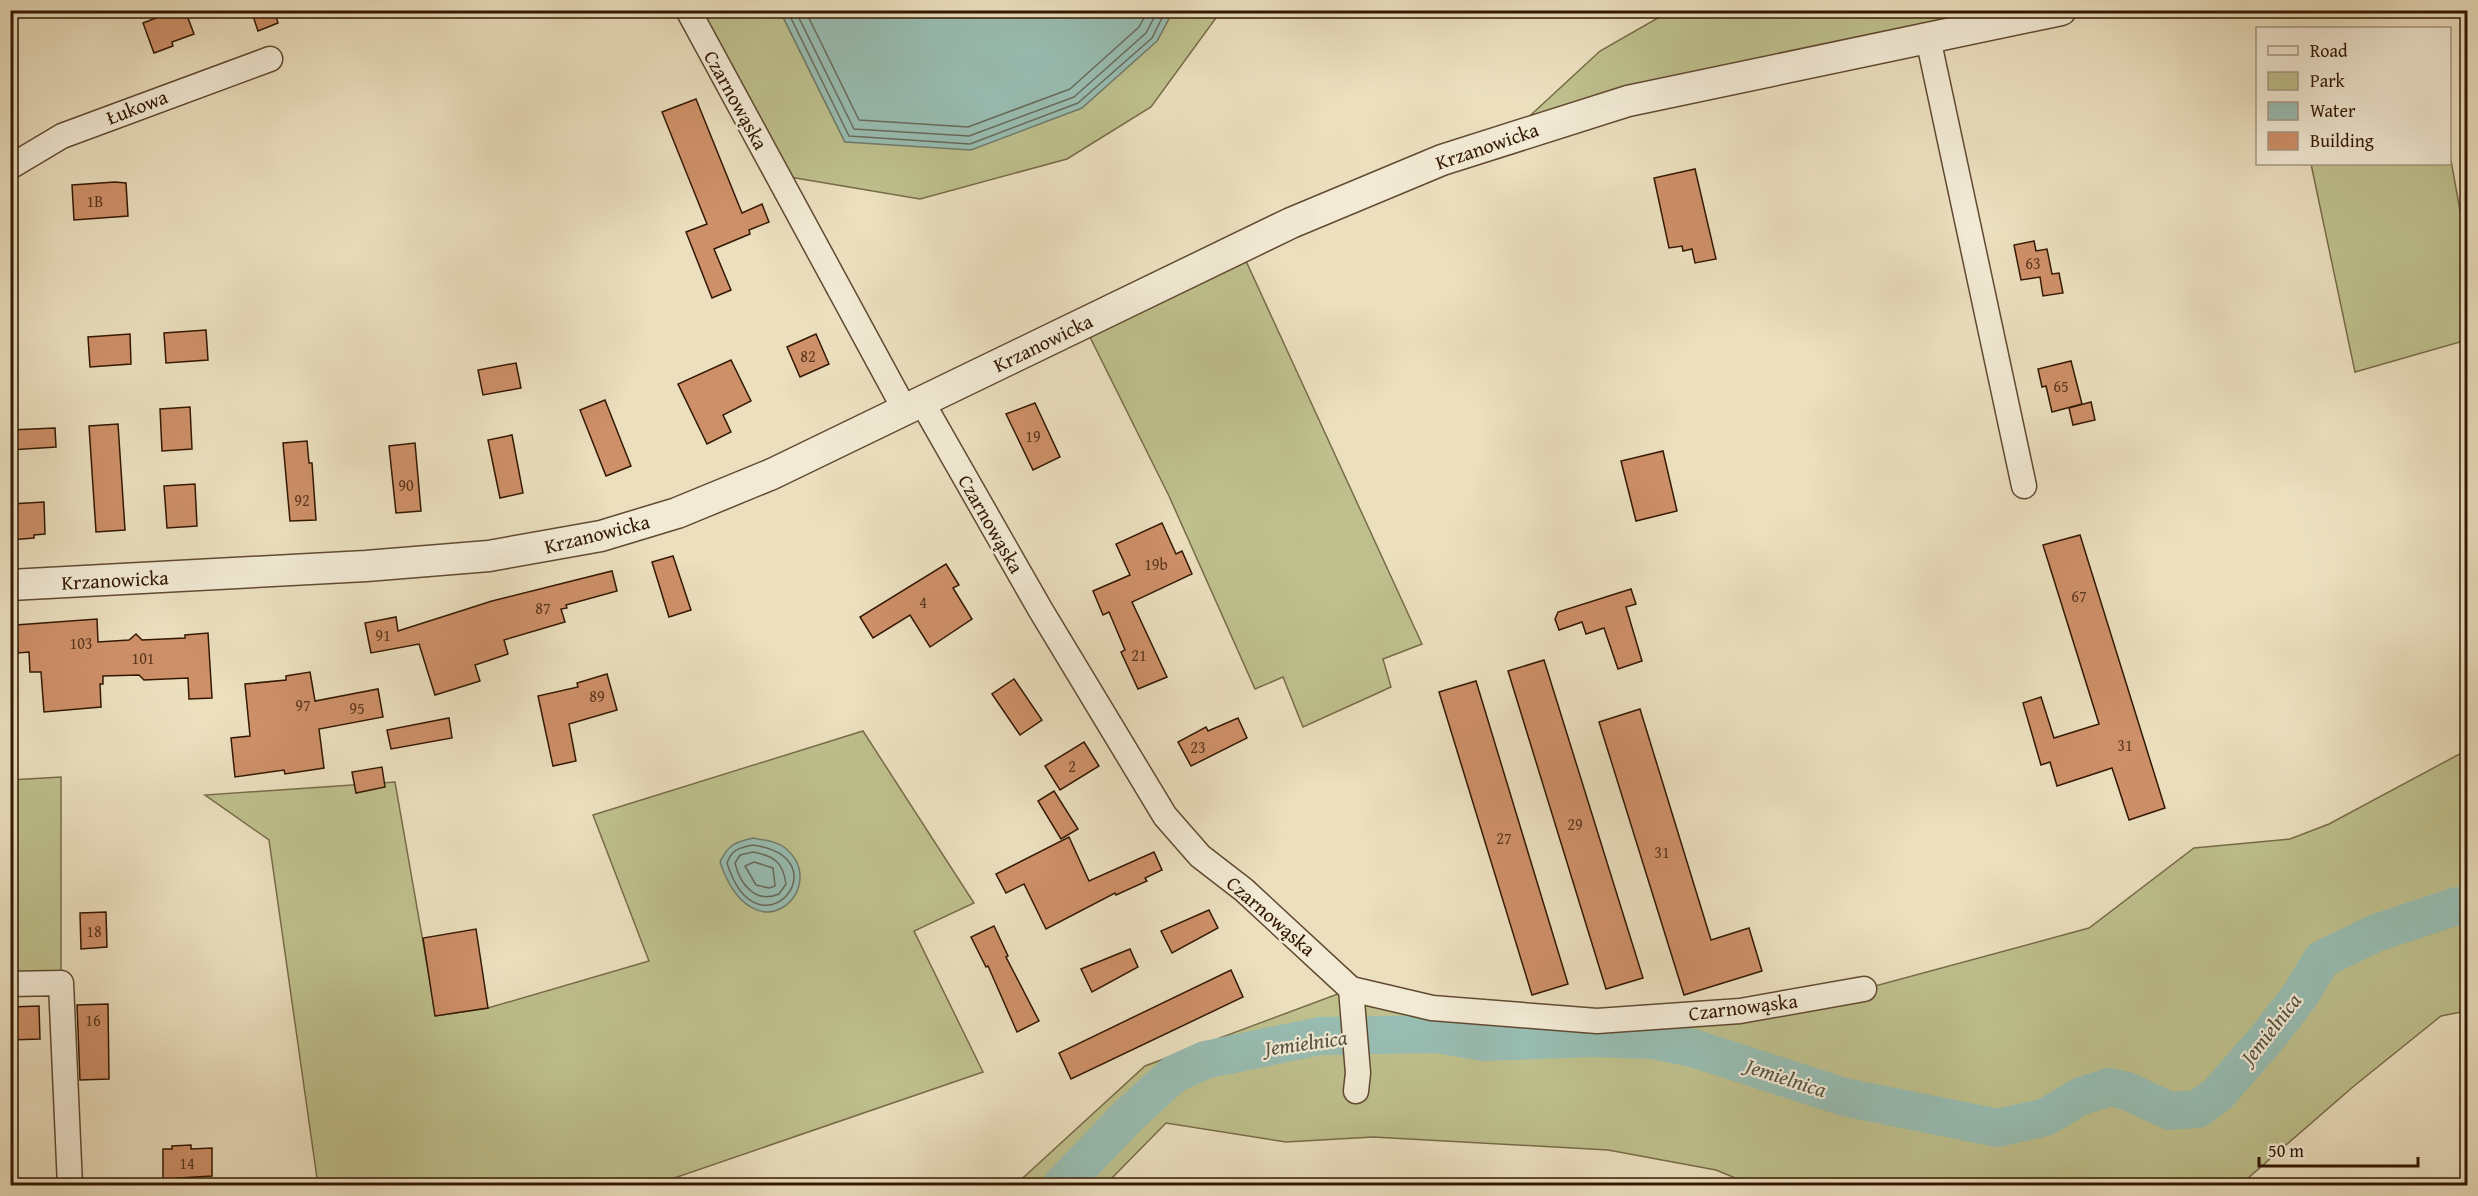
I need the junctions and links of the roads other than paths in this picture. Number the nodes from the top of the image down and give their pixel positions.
1 (688, 10) edge
2 (2061, 10) edge
3 (1928, 38) junction
4 (270, 59) dead end
5 (10, 167) edge
6 (913, 406) junction
7 (2024, 486) dead end
8 (10, 585) edge
9 (10, 984) edge
10 (1351, 989) junction
11 (1864, 989) dead end
12 (1356, 1091) dead end
13 (70, 1185) edge

1 - 6 street, Czarnowąska
2 - 3 street, Krzanowicka
3 - 6 street, Krzanowicka
3 - 7 street
4 - 5 street, Łukowa
6 - 8 street, Krzanowicka
6 - 10 street, Czarnowąska
9 - 13 street
10 - 11 street, Czarnowąska
10 - 12 street

